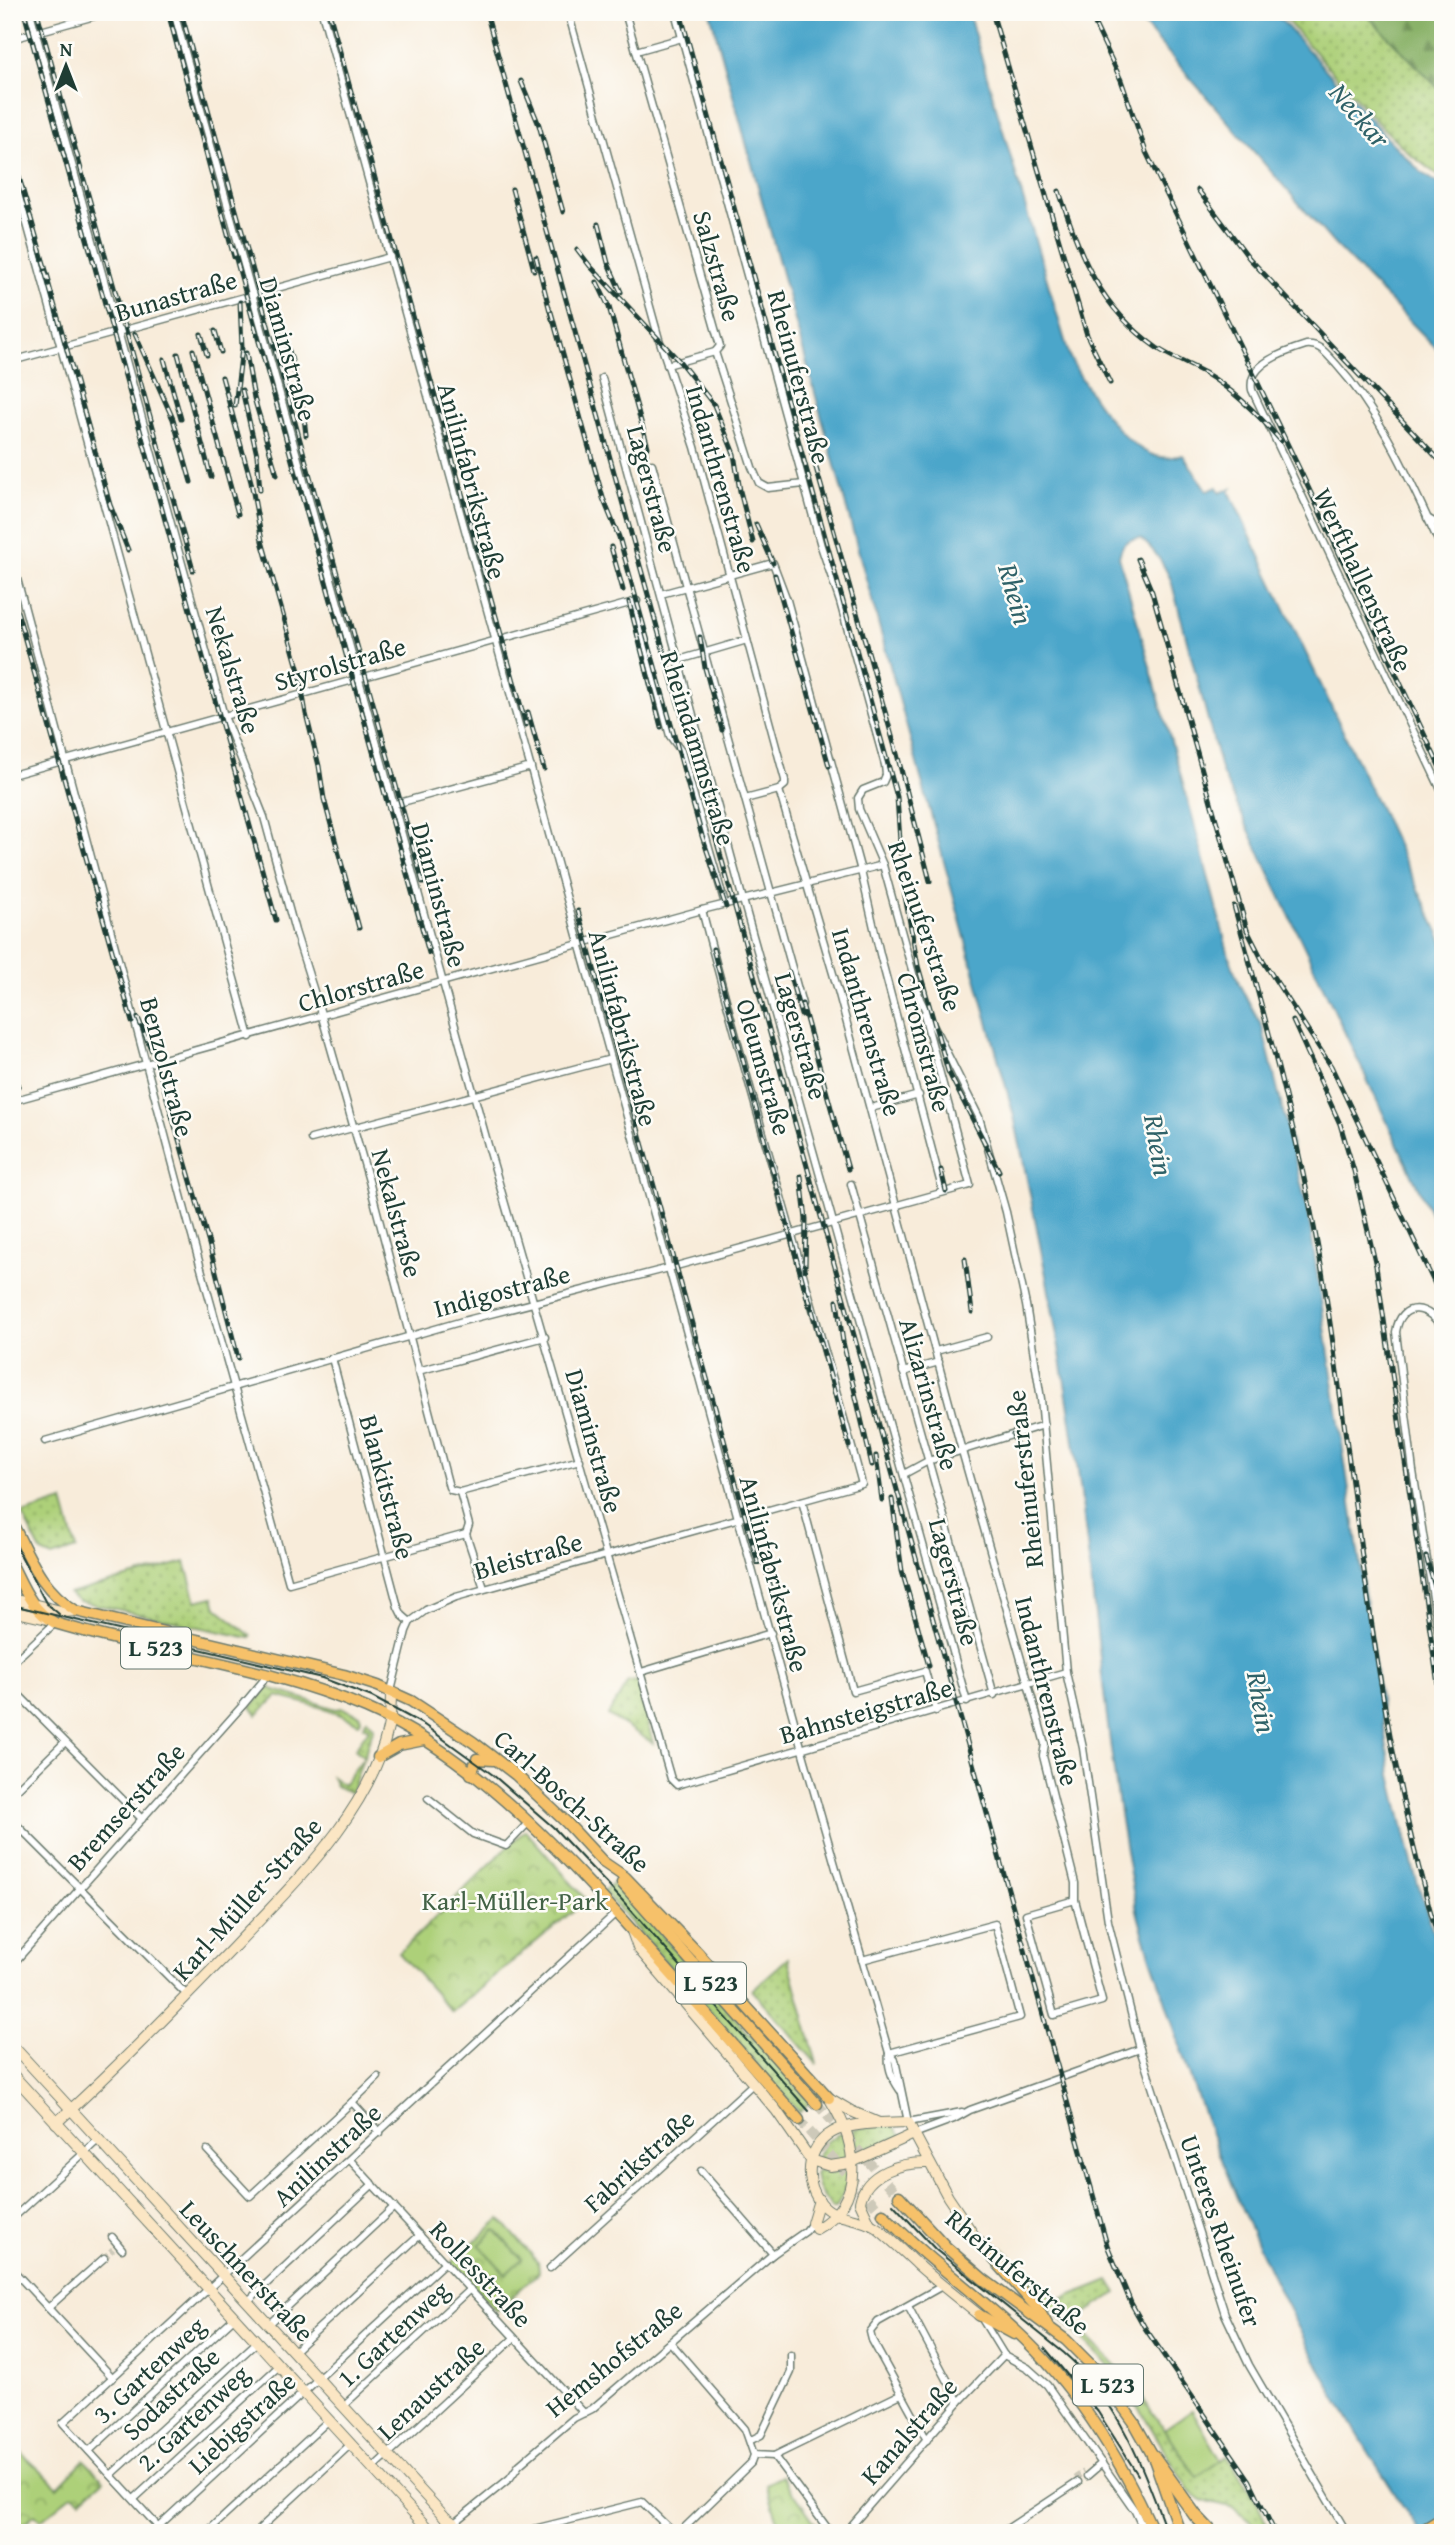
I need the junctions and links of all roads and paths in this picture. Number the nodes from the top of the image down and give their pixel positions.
1 (30, 12) edge
2 (109, 12) edge
3 (174, 12) edge
4 (322, 12) edge
5 (568, 12) edge
6 (625, 12) edge
7 (675, 12) edge
8 (36, 33) junction
9 (682, 38) junction
10 (12, 39) edge
11 (636, 51) junction
12 (12, 169) edge
13 (390, 257) junction
14 (252, 294) junction
15 (119, 332) junction
16 (61, 348) junction
17 (715, 352) junction
18 (12, 361) edge
19 (667, 365) junction
20 (602, 378) dead end
21 (652, 464) dead end
22 (804, 484) junction
23 (1427, 518) junction
24 (1443, 527) edge
25 (1442, 549) edge
26 (12, 560) edge
27 (730, 576) junction
28 (686, 587) junction
29 (662, 594) junction
30 (636, 601) joint
31 (496, 640) junction
32 (747, 640) junction
33 (704, 653) junction
34 (679, 660) junction
35 (360, 678) junction
36 (224, 716) junction
37 (166, 732) junction
38 (65, 760) junction
39 (531, 767) junction
40 (12, 775) edge
41 (779, 790) junction
42 (1443, 794) edge
43 (745, 799) junction
44 (394, 804) junction
45 (883, 865) junction
46 (862, 871) junction
47 (808, 883) junction
48 (771, 892) junction
49 (743, 900) junction
50 (725, 904) junction
51 (702, 911) junction
52 (580, 946) junction
53 (444, 983) junction
54 (920, 999) junction
55 (802, 1004) dead end
56 (322, 1017) junction
57 (250, 1037) junction
58 (611, 1059) junction
59 (147, 1066) junction
60 (12, 1090) edge
61 (919, 1094) junction
62 (475, 1095) junction
63 (14, 1101) edge
64 (871, 1108) junction
65 (354, 1128) junction
66 (311, 1139) dead end
67 (851, 1184) dead end
68 (943, 1192) junction
69 (898, 1204) junction
70 (859, 1215) junction
71 (833, 1222) junction
72 (792, 1233) junction
73 (669, 1268) junction
74 (533, 1303) junction
75 (1443, 1330) edge
76 (411, 1336) junction
77 (545, 1337) junction
78 (987, 1337) dead end
79 (936, 1351) junction
80 (332, 1358) junction
81 (939, 1362) junction
82 (418, 1371) junction
83 (903, 1372) junction
84 (235, 1387) junction
85 (1044, 1425) junction
86 (45, 1441) dead end
87 (962, 1451) junction
88 (580, 1460) junction
89 (929, 1461) junction
90 (904, 1474) junction
91 (862, 1484) joint
92 (460, 1492) junction
93 (802, 1501) junction
94 (738, 1518) junction
95 (12, 1523) edge
96 (466, 1534) junction
97 (606, 1554) junction
98 (386, 1556) junction
99 (12, 1565) edge
100 (484, 1588) junction
101 (12, 1599) edge
102 (33, 1604) junction
103 (12, 1611) edge
104 (76, 1611) junction
105 (51, 1621) junction
106 (410, 1622) junction
107 (771, 1633) junction
108 (1443, 1661) edge
109 (12, 1663) edge
110 (641, 1672) junction
111 (1066, 1672) junction
112 (266, 1674) junction
113 (1029, 1684) junction
114 (12, 1688) edge
115 (391, 1691) junction
116 (994, 1695) junction
117 (967, 1702) junction
118 (936, 1711) junction
119 (390, 1720) junction
120 (424, 1740) junction
121 (65, 1742) junction
122 (802, 1751) junction
123 (378, 1757) junction
124 (499, 1762) junction
125 (471, 1774) junction
126 (677, 1785) joint
127 (12, 1794) edge
128 (428, 1798) dead end
129 (142, 1819) junction
130 (12, 1820) edge
131 (528, 1823) junction
132 (603, 1863) junction
133 (80, 1888) junction
134 (1075, 1900) junction
135 (616, 1913) junction
136 (1108, 1921) joint
137 (632, 1930) junction
138 (862, 1960) junction
139 (12, 1965) edge
140 (188, 1996) junction
141 (12, 2045) edge
142 (1140, 2049) junction
143 (889, 2053) junction
144 (12, 2074) edge
145 (378, 2077) dead end
146 (754, 2083) junction
147 (829, 2098) junction
148 (352, 2102) junction
149 (817, 2104) tunnel mouth
150 (70, 2110) junction
151 (962, 2112) junction
152 (799, 2120) tunnel mouth
153 (908, 2122) junction
154 (56, 2123) junction
155 (879, 2123) junction
156 (846, 2127) junction
157 (380, 2133) junction
158 (914, 2134) junction
159 (98, 2140) junction
160 (207, 2150) dead end
161 (84, 2153) junction
162 (350, 2160) junction
163 (811, 2160) junction
164 (853, 2162) junction
165 (929, 2163) junction
166 (701, 2171) dead end
167 (373, 2184) junction
168 (899, 2196) tunnel mouth
169 (819, 2200) junction
170 (394, 2207) junction
171 (883, 2214) tunnel mouth
172 (832, 2218) junction
173 (12, 2219) edge
174 (870, 2224) junction
175 (811, 2228) junction
176 (419, 2235) junction
177 (112, 2237) dead end
178 (976, 2241) joint
179 (118, 2247) dead end
180 (773, 2254) junction
181 (104, 2258) tunnel mouth
182 (445, 2262) junction
183 (550, 2268) dead end
184 (12, 2269) edge
185 (223, 2277) junction
186 (942, 2286) junction
187 (209, 2290) junction
188 (470, 2290) junction
189 (247, 2302) junction
190 (908, 2306) junction
191 (48, 2308) junction
192 (979, 2315) junction
193 (235, 2317) junction
194 (268, 2325) junction
195 (1048, 2326) junction
196 (514, 2338) junction
197 (1026, 2340) junction
198 (257, 2342) junction
199 (670, 2342) junction
200 (293, 2352) junction
201 (792, 2355) dead end
202 (1004, 2355) junction
203 (279, 2366) junction
204 (113, 2378) junction
205 (318, 2379) junction
206 (303, 2392) junction
207 (901, 2394) junction
208 (959, 2402) junction
209 (342, 2406) junction
210 (584, 2413) junction
211 (329, 2420) junction
212 (751, 2440) junction
213 (927, 2440) junction
214 (351, 2444) junction
215 (89, 2451) junction
216 (387, 2455) junction
217 (754, 2455) junction
218 (774, 2456) junction
219 (1153, 2456) junction
220 (1102, 2463) junction
221 (373, 2468) junction
222 (1087, 2473) tunnel mouth
223 (111, 2475) junction
224 (1075, 2482) tunnel mouth
225 (134, 2499) junction
226 (1443, 2519) edge
227 (452, 2524) junction
228 (158, 2526) junction
229 (151, 2533) edge
230 (164, 2533) edge
231 (206, 2533) edge
232 (256, 2533) edge
233 (432, 2533) edge
234 (442, 2533) edge
235 (467, 2533) edge
236 (518, 2533) edge
237 (677, 2533) edge
238 (831, 2533) edge
239 (845, 2533) edge
240 (1001, 2533) edge
241 (1145, 2533) edge
242 (1154, 2533) edge
243 (1180, 2533) edge
244 (1212, 2533) edge
245 (1347, 2533) edge
246 (1420, 2533) edge

1 - 8 street, Nekalstraße
2 - 8 street
3 - 14 street, Diaminstraße
4 - 13 street, Anilinfabrikstraße
5 - 19 street, Indanthrenstraße
6 - 11 street, Salzstraße
7 - 9 street, Rheinuferstraße
8 - 10 street
8 - 15 street, Nekalstraße
9 - 11 street
9 - 22 street, Rheinuferstraße
11 - 17 street, Salzstraße
12 - 16 street
13 - 14 street, Bunastraße
13 - 31 street, Anilinfabrikstraße
14 - 15 street, Bunastraße
14 - 35 street, Diaminstraße
15 - 16 street, Bunastraße
15 - 36 street, Nekalstraße
16 - 18 street, Bunastraße
16 - 37 street
17 - 19 street
17 - 22 street, Salzstraße
19 - 27 street, Indanthrenstraße
20 - 29 street, Lagerstraße
21 - 28 street
22 - 45 street, Rheinuferstraße
23 - 24 street
23 - 25 street
23 - 42 street, Werfthallenstraße
26 - 38 street, Benzolstraße
27 - 28 street
27 - 32 street, Indanthrenstraße
27 - 46 street, Chromstraße
28 - 29 street
28 - 33 street
29 - 34 street, Lagerstraße
30 - 31 street, Styrolstraße
30 - 50 street, Rheindammstraße
31 - 35 street, Styrolstraße
31 - 39 street, Anilinfabrikstraße
32 - 33 street
32 - 41 street, Indanthrenstraße
33 - 34 street
33 - 43 street
34 - 49 street, Lagerstraße
35 - 36 street, Styrolstraße
35 - 44 street, Diaminstraße
36 - 37 street, Styrolstraße
36 - 56 street, Nekalstraße
37 - 38 street, Styrolstraße
37 - 57 street
38 - 40 street, Styrolstraße
38 - 59 street, Benzolstraße
39 - 44 street
39 - 52 street, Anilinfabrikstraße
41 - 43 street
41 - 47 street, Indanthrenstraße
43 - 48 street
44 - 53 street, Diaminstraße
45 - 46 street, Chlorstraße
45 - 54 street, Rheinuferstraße
46 - 47 street, Chlorstraße
46 - 61 street, Chromstraße
47 - 48 street, Chlorstraße
47 - 64 street, Indanthrenstraße
48 - 49 street, Chlorstraße
48 - 55 street
49 - 50 street, Chlorstraße
49 - 71 street, Lagerstraße
50 - 51 street, Chlorstraße
51 - 52 street, Chlorstraße
51 - 72 street, Oleumstraße
52 - 53 street, Chlorstraße
52 - 58 street, Anilinfabrikstraße
53 - 56 street, Chlorstraße
53 - 62 street, Diaminstraße
54 - 68 street, Indigostraße
54 - 85 street, Rheinuferstraße
56 - 57 street, Chlorstraße
56 - 65 street, Nekalstraße
57 - 59 street, Chlorstraße
58 - 62 street
58 - 73 street, Anilinfabrikstraße
59 - 63 street, Chlorstraße
59 - 84 street, Benzolstraße
60 - 63 street
61 - 64 street
61 - 68 street, Chromstraße
62 - 65 street
62 - 74 street, Diaminstraße
64 - 69 street, Indanthrenstraße
65 - 66 street
65 - 76 street, Nekalstraße
67 - 70 street, Alizarinstraße
68 - 69 street, Indigostraße
69 - 70 street, Indigostraße
69 - 79 street, Indanthrenstraße
70 - 71 street, Indigostraße
70 - 83 street, Alizarinstraße
71 - 72 street, Indigostraße
71 - 90 street, Lagerstraße
72 - 73 street, Indigostraße
72 - 91 street, Oleumstraße
73 - 74 street, Indigostraße
73 - 94 street, Anilinfabrikstraße
74 - 76 street, Indigostraße
74 - 77 street, Diaminstraße
75 - 108 street
76 - 80 street, Indigostraße
76 - 82 street, Nekalstraße
77 - 82 street
77 - 88 street, Diaminstraße
78 - 79 street
79 - 81 street, Indanthrenstraße
80 - 84 street, Indigostraße
80 - 98 street, Blankitstraße
81 - 83 street
81 - 87 street, Indanthrenstraße
82 - 92 street, Nekalstraße
83 - 89 street, Alizarinstraße
84 - 86 street, Indigostraße
84 - 98 street, Benzolstraße
85 - 87 street
85 - 111 street, Rheinuferstraße
87 - 89 street
87 - 113 street, Indanthrenstraße
88 - 92 street
88 - 97 street, Diaminstraße
89 - 90 street
89 - 116 street, Alizarinstraße
90 - 117 street, Lagerstraße
91 - 93 street, Bleistraße
92 - 96 street, Nekalstraße
93 - 94 street, Bleistraße
93 - 118 street
94 - 97 street, Bleistraße
94 - 107 street, Anilinfabrikstraße
95 - 104 main road, L 523
96 - 98 street
96 - 100 street
97 - 100 street, Bleistraße
97 - 110 street, Diaminstraße
98 - 106 street, Blankitstraße
99 - 102 main road
100 - 106 street, Bleistraße
101 - 102 street, Carl-Bosch-Straße
102 - 104 street, Carl-Bosch-Straße
102 - 105 main road
103 - 105 street, Carl-Bosch-Straße
104 - 115 main road, Carl-Bosch-Straße / L 523
105 - 109 street
105 - 112 main road, Carl-Bosch-Straße / L 523
106 - 115 street, Karl-Müller-Straße
107 - 110 street
107 - 122 street, Anilinfabrikstraße
110 - 126 street, Diaminstraße
111 - 113 street, Bahnsteigstraße
111 - 136 street, Rheinuferstraße
112 - 119 main road, Carl-Bosch-Straße / L 523
112 - 129 street, Bremserstraße
113 - 116 street, Bahnsteigstraße
113 - 134 street, Indanthrenstraße
114 - 121 street
115 - 119 street, Karl-Müller-Straße
115 - 124 main road, Carl-Bosch-Straße / L 523
116 - 117 street, Bahnsteigstraße
117 - 118 street, Bahnsteigstraße
118 - 122 street, Bahnsteigstraße
119 - 120 main road, Carl-Bosch-Straße / L 523
119 - 123 street, Karl-Müller-Straße
120 - 123 main road
120 - 125 main road, Carl-Bosch-Straße / L 523
121 - 127 street
121 - 129 street
122 - 126 street, Bahnsteigstraße
122 - 138 street, Anilinfabrikstraße
123 - 140 street, Karl-Müller-Straße
124 - 125 main road
124 - 132 main road, Carl-Bosch-Straße / L 523
125 - 131 main road, Carl-Bosch-Straße / L 523
128 - 131 street
129 - 133 street, Bremserstraße
130 - 133 street
131 - 135 main road, Carl-Bosch-Straße / L 523
132 - 147 main road, Carl-Bosch-Straße / L 523
132 - 149 main road, L 523
133 - 139 street, Bremserstraße
133 - 140 street
134 - 134 street, Indanthrenstraße
135 - 137 main road, Carl-Bosch-Straße / L 523
135 - 157 street, Anilinstraße
136 - 142 street, Unteres Rheinufer
137 - 146 street, L 523
137 - 152 main road, L 523
138 - 143 street, Anilinfabrikstraße
138 - 143 street
140 - 150 street, Karl-Müller-Straße
141 - 150 street, Leuschnerstraße
142 - 151 street
142 - 245 street, Unteres Rheinufer
143 - 153 street, Anilinfabrikstraße
144 - 154 street, Leuschnerstraße
145 - 148 street
146 - 163 street, L 523
146 - 183 street, Fabrikstraße
147 - 155 street, L 523
147 - 156 street
148 - 157 street
148 - 160 street
150 - 154 street, Karl-Müller-Straße
150 - 159 street, Leuschnerstraße
151 - 153 street
151 - 158 street
153 - 155 street, L 523
153 - 158 street, Rheinuferstraße
154 - 161 street, Leuschnerstraße
155 - 156 street, L 523
156 - 163 street, L 523
156 - 164 street
157 - 162 street, Anilinstraße
158 - 164 street
158 - 165 street, Rheinuferstraße
159 - 161 street
159 - 185 street, Leuschnerstraße
161 - 173 street
161 - 187 street, Leuschnerstraße
162 - 167 street, Rollesstraße
162 - 185 street, Anilinstraße
163 - 164 street
163 - 169 street, L 523
164 - 172 street
165 - 174 street
165 - 178 street, Rheinuferstraße
166 - 180 street
167 - 170 street, Rollesstraße
167 - 189 street
168 - 195 main road, Rheinuferstraße / L 523
169 - 172 street, L 523
169 - 175 street
170 - 176 street, Rollesstraße
170 - 194 street
171 - 197 main road, Rheinuferstraße / L 523
172 - 174 street, L 523
172 - 175 street
174 - 186 street, L 523
175 - 180 street, Hemshofstraße
176 - 182 street, Rollesstraße
176 - 200 street
177 - 179 street
178 - 195 main road
180 - 199 street, Hemshofstraße
181 - 191 street
182 - 188 street, Rollesstraße
182 - 205 street, Liebigstraße
184 - 191 street
185 - 187 street, Anilinstraße
185 - 189 street, Leuschnerstraße
186 - 190 street
186 - 192 street, L 523
187 - 193 street, Leuschnerstraße
187 - 204 street, Anilinstraße
188 - 196 street, Rollesstraße
188 - 209 street, 1. Gartenweg
189 - 194 street, Leuschnerstraße
190 - 207 street
190 - 208 street
191 - 204 street
192 - 197 main road
192 - 202 street
193 - 198 street, Leuschnerstraße
193 - 215 street, 3. Gartenweg
194 - 200 street, Leuschnerstraße
195 - 219 main road, Rheinuferstraße / L 523
196 - 210 street, Rollesstraße
196 - 216 street, Lenaustraße
197 - 242 main road, Rheinuferstraße / L 523
198 - 203 street, Leuschnerstraße
198 - 223 street, Sodastraße
199 - 210 street, Hemshofstraße
199 - 212 street
200 - 205 street, Leuschnerstraße
201 - 212 street
202 - 208 street, Kanalstraße
202 - 220 street
203 - 206 street, Leuschnerstraße
203 - 225 street, 2. Gartenweg
204 - 215 street, Anilinstraße
205 - 206 street, Liebigstraße
205 - 209 street, Leuschnerstraße
206 - 211 street, Leuschnerstraße
206 - 228 street, Liebigstraße
207 - 213 street
207 - 218 street
208 - 213 street, Kanalstraße
209 - 216 street, Leuschnerstraße
210 - 227 street, Hemshofstraße
211 - 214 street, Leuschnerstraße
211 - 231 street, 1. Gartenweg
212 - 217 street
213 - 239 street, Kanalstraße
214 - 221 street, Leuschnerstraße
214 - 232 street
215 - 223 street
216 - 221 street, Lenaustraße
216 - 227 street, Leuschnerstraße
217 - 218 street
217 - 237 street
218 - 238 street
219 - 243 main road, Rheinuferstraße / L 523
219 - 244 highway
220 - 222 street
220 - 241 street
221 - 233 street, Leuschnerstraße
223 - 225 street
224 - 240 street
225 - 228 street
226 - 246 highway
227 - 234 street, Hemshofstraße
227 - 235 street, Leuschnerstraße
228 - 229 street, Liebigstraße
228 - 230 street
236 - 237 street

